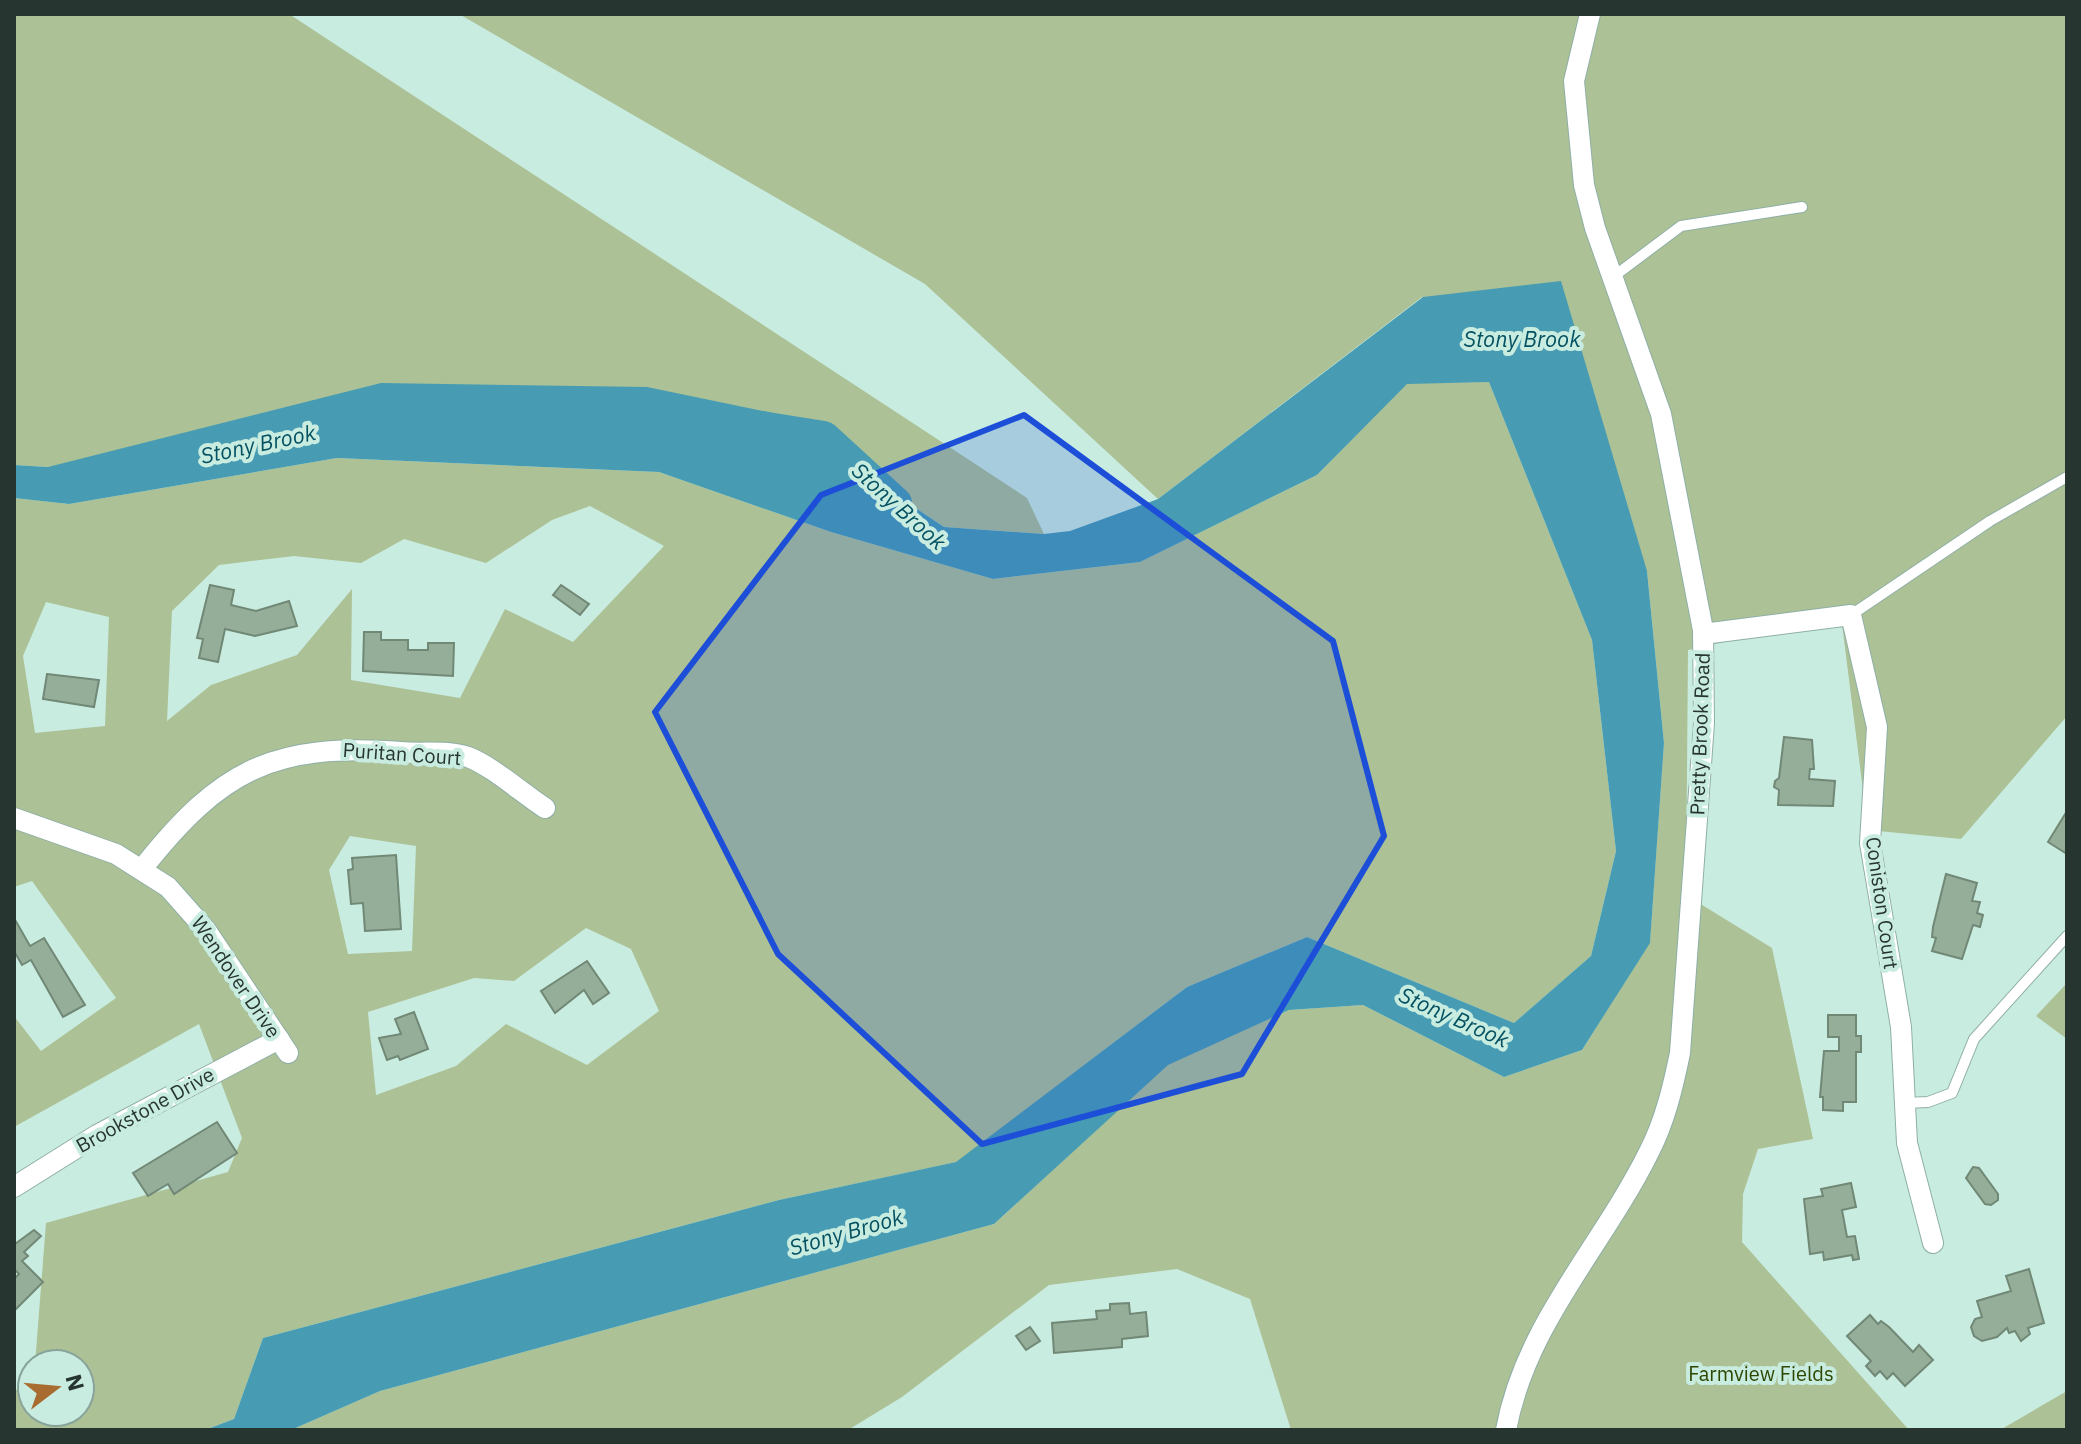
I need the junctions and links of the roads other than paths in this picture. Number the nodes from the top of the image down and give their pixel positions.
1 (1590, 14) edge
2 (1802, 207) dead end
3 (1613, 277) junction
4 (2067, 477) edge
5 (1851, 615) junction
6 (1703, 634) junction
7 (545, 808) dead end
8 (14, 818) edge
9 (142, 869) junction
10 (2067, 936) edge
11 (283, 1046) joint
12 (1904, 1103) junction
13 (14, 1187) edge
14 (1933, 1243) dead end
15 (1506, 1430) edge

1 - 3 street, Pretty Brook Road
2 - 3 lane
3 - 6 street, Pretty Brook Road
4 - 5 lane
5 - 6 street
5 - 12 street, Coniston Court
6 - 15 street, Pretty Brook Road
7 - 9 street, Puritan Court
8 - 9 street, Wendover Drive
9 - 11 street, Wendover Drive
10 - 12 lane
11 - 13 street, Brookstone Drive
12 - 14 street, Coniston Court

